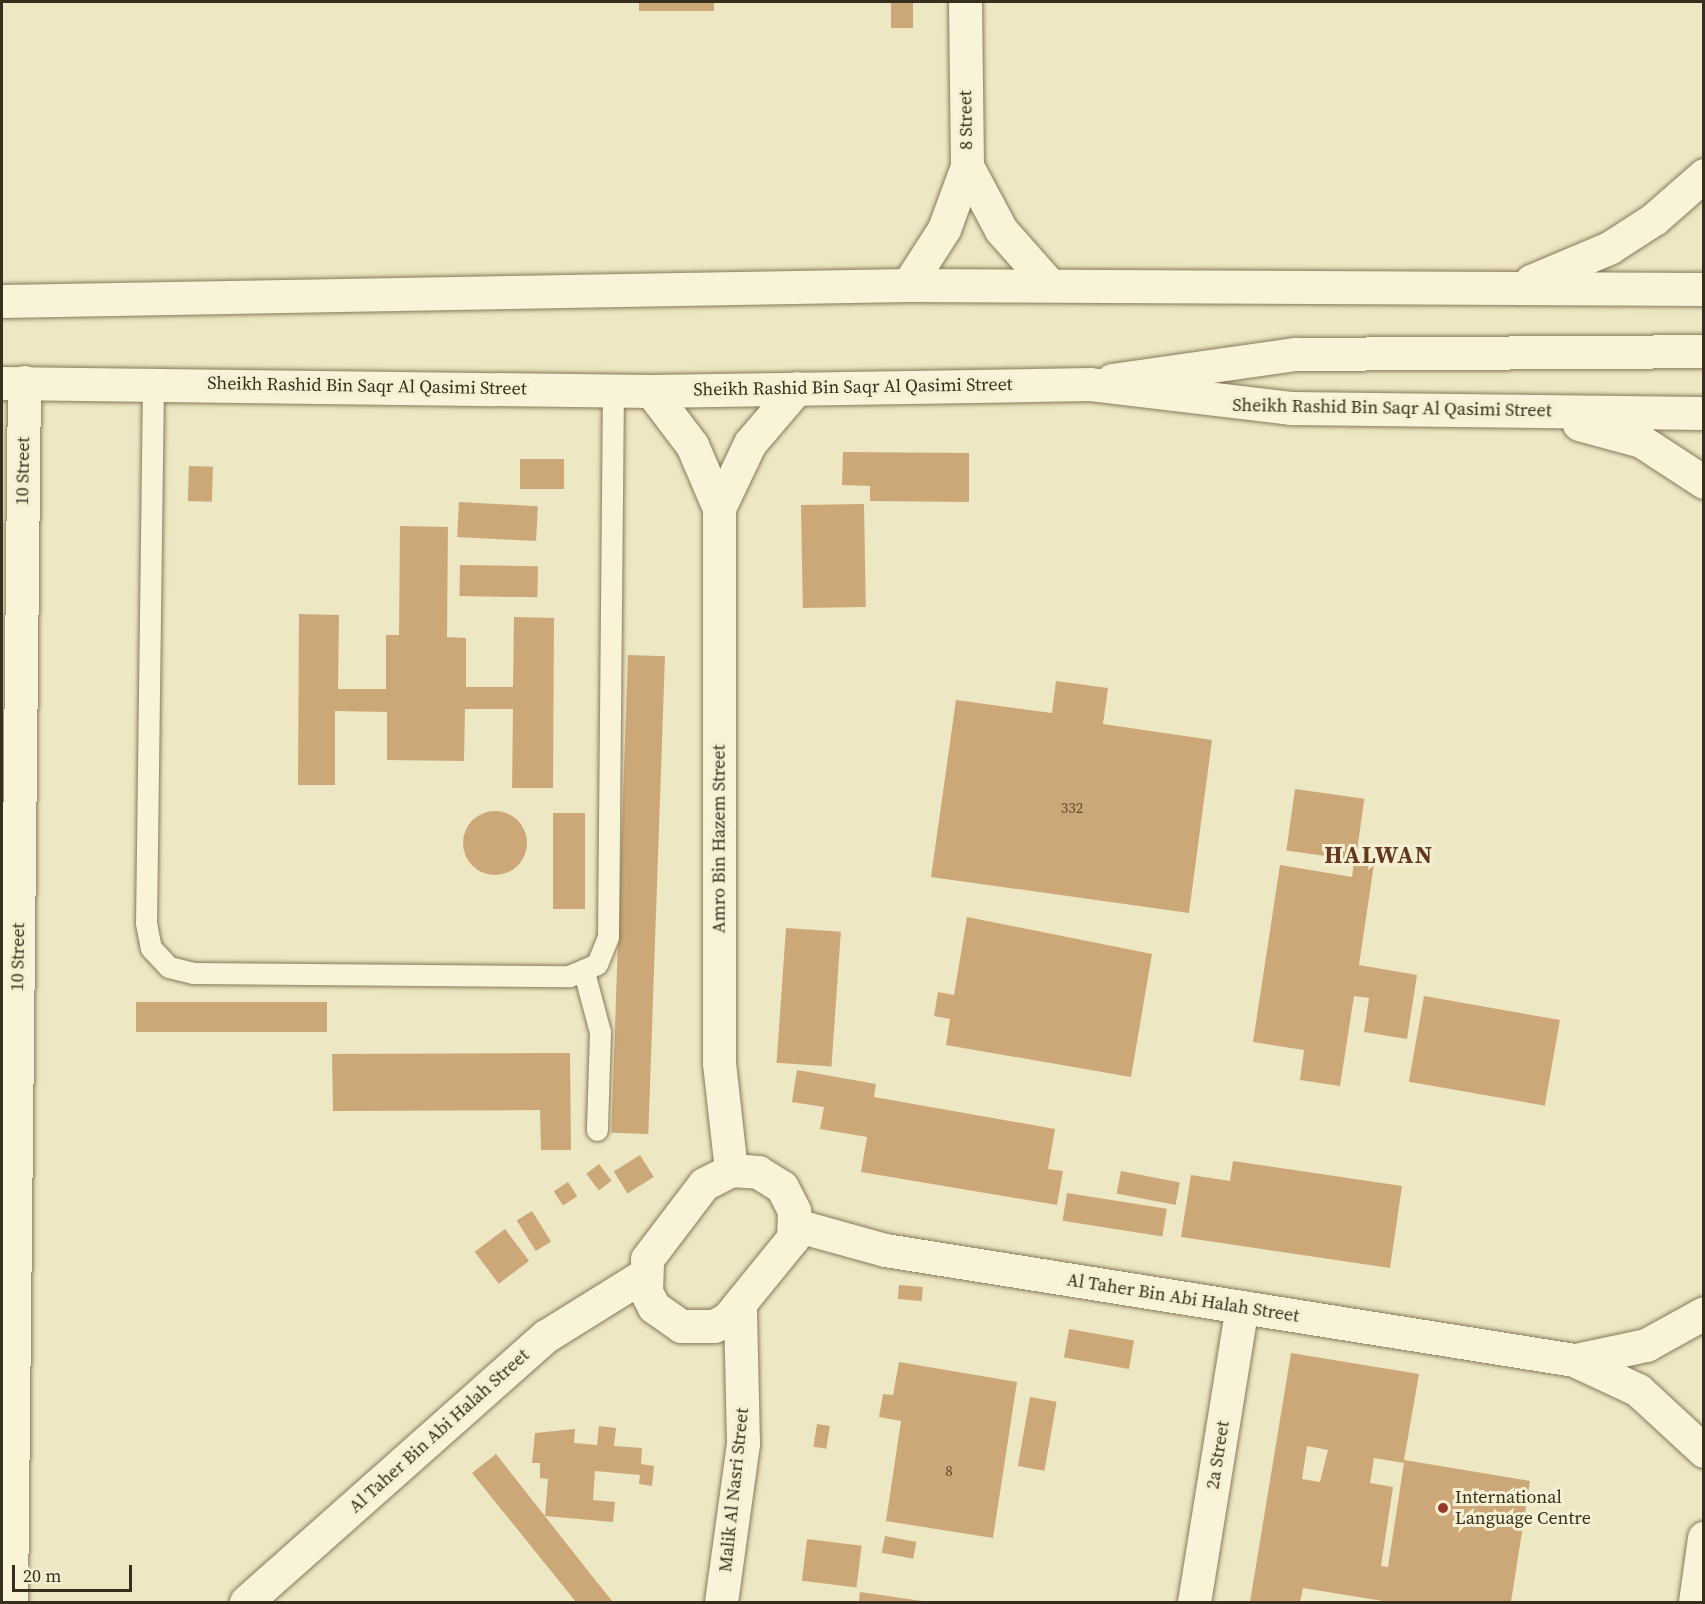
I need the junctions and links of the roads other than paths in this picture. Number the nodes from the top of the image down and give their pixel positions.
1 (965, 2) edge
2 (966, 166) junction
3 (1704, 175) edge
4 (1049, 284) junction
5 (909, 285) junction
6 (1509, 288) junction
7 (1704, 289) edge
8 (2, 301) edge
9 (1704, 351) edge
10 (13, 382) edge
11 (153, 383) junction
12 (1090, 384) junction
13 (796, 388) junction
14 (613, 390) junction
15 (651, 391) junction
16 (1533, 412) junction
17 (1704, 413) edge
18 (1704, 482) edge
19 (719, 508) junction
20 (10, 875) edge
21 (584, 972) junction
22 (597, 1130) dead end
23 (731, 1170) junction
24 (795, 1225) junction
25 (644, 1275) junction
26 (740, 1306) junction
27 (1242, 1307) junction
28 (1704, 1313) edge
29 (1574, 1360) junction
30 (1704, 1450) edge
31 (1704, 1538) edge
32 (252, 1600) edge
33 (11, 1602) edge
34 (721, 1602) edge
35 (1194, 1602) edge
36 (1695, 1602) edge

1 - 2 street, 8 Street
2 - 4 street, 8 Street
2 - 5 street
3 - 6 street
4 - 5 street
4 - 6 street
5 - 8 street
6 - 7 street
9 - 12 street
10 - 11 street, Sheikh Rashid Bin Saqr Al Qasimi Street
10 - 20 street, 10 Street
11 - 14 street, Sheikh Rashid Bin Saqr Al Qasimi Street
11 - 21 lane
12 - 13 street, Sheikh Rashid Bin Saqr Al Qasimi Street
12 - 16 street, Sheikh Rashid Bin Saqr Al Qasimi Street
13 - 15 street, Sheikh Rashid Bin Saqr Al Qasimi Street
13 - 19 street, Amro Bin Hazem Street
14 - 15 street, Sheikh Rashid Bin Saqr Al Qasimi Street
14 - 21 lane
15 - 19 street, Amro Bin Hazem Street
16 - 17 street, Sheikh Rashid Bin Saqr Al Qasimi Street
16 - 18 street
19 - 23 street, Amro Bin Hazem Street
20 - 33 street, 10 Street
21 - 22 lane
23 - 24 street
23 - 25 street
24 - 26 street
24 - 27 street, Al Taher Bin Abi Halah Street
25 - 26 street
25 - 32 street, Al Taher Bin Abi Halah Street
26 - 34 street, Malik Al Nasri Street
27 - 29 street, Al Taher Bin Abi Halah Street
27 - 35 street, 2a Street
28 - 29 street, Al Taher Bin Abi Halah Street
29 - 30 street, Al Taher Bin Abi Halah Street
31 - 36 street

